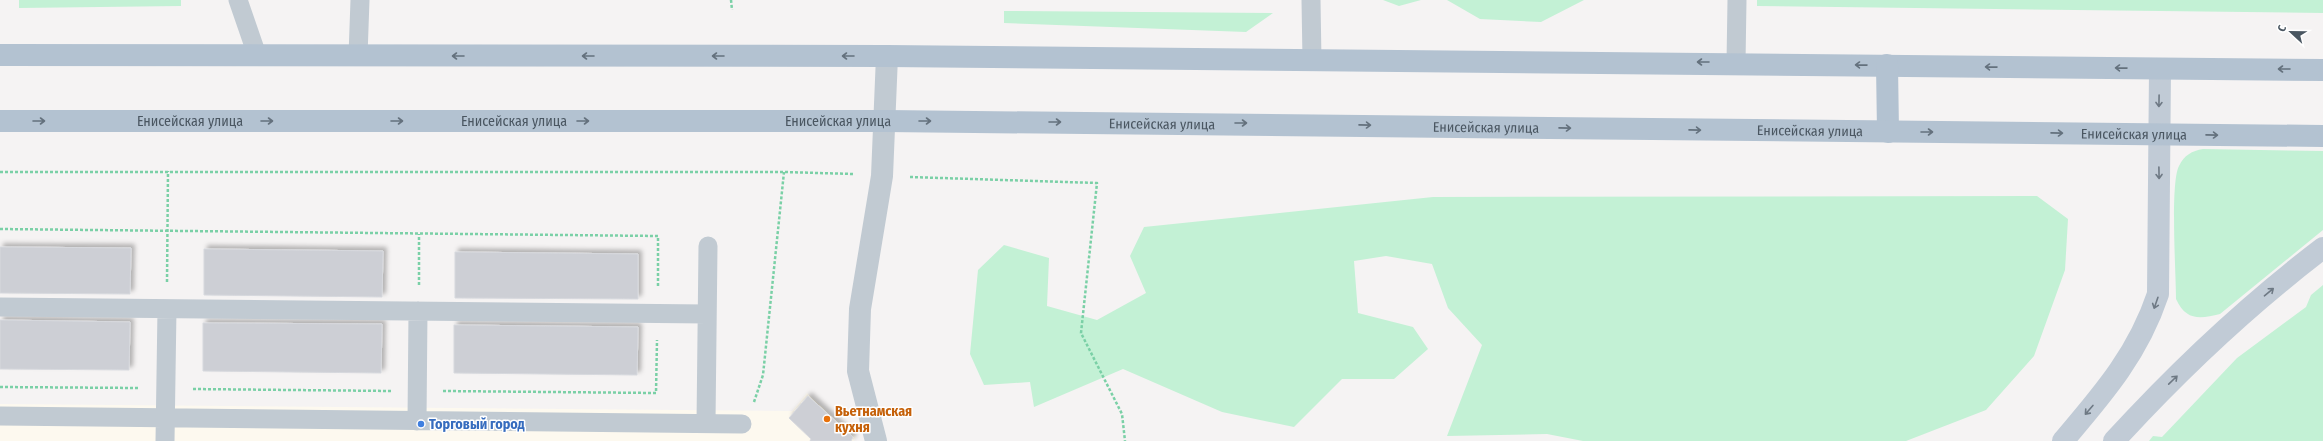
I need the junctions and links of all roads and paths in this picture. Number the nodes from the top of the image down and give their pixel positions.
1 (238, 0) edge
2 (360, 0) edge
3 (731, 0) edge
4 (1311, 0) edge
5 (1737, 0) edge
6 (732, 10) dead end
7 (0, 55) edge
8 (257, 56) junction
9 (358, 56) junction
10 (887, 56) junction
11 (1312, 60) junction
12 (1736, 63) junction
13 (1887, 65) junction
14 (2160, 69) junction
15 (2323, 70) edge
16 (0, 121) edge
17 (886, 121) junction
18 (1888, 132) junction
19 (2159, 134) junction
20 (2323, 136) edge
21 (0, 172) edge
22 (168, 172) junction
23 (784, 172) junction
24 (882, 176) junction
25 (0, 229) edge
26 (167, 231) junction
27 (419, 233) junction
28 (708, 246) dead end
29 (2323, 248) edge
30 (0, 307) edge
31 (167, 309) junction
32 (418, 311) junction
33 (657, 313) junction
34 (707, 314) junction
35 (0, 387) edge
36 (166, 388) junction
37 (417, 391) junction
38 (0, 416) edge
39 (165, 418) junction
40 (417, 421) junction
41 (706, 424) junction
42 (742, 424) joint
43 (166, 441) edge
44 (876, 441) edge
45 (1125, 441) edge
46 (2063, 441) edge
47 (2114, 441) edge

1 - 8 lane
2 - 9 lane
3 - 6 path
4 - 11 lane
5 - 12 lane
7 - 8 main road
8 - 9 main road
10 -> 9 main road
10 - 11 main road
10 - 17 street
12 -> 11 main road
13 -> 12 main road
14 -> 13 main road
13 - 18 main road
15 -> 14 main road
14 -> 19 main road
16 -> 17 main road, Енисейская улица
17 -> 18 main road, Енисейская улица
17 - 24 street
18 -> 19 main road, Енисейская улица
19 -> 20 main road, Енисейская улица
19 -> 46 main road
21 - 22 path
22 - 23 path
22 - 26 path
23 - 24 path
23 - 42 path
24 - 44 street
24 - 45 path
25 - 26 path
26 - 27 path
26 - 31 path
27 - 32 path
27 - 33 path
28 - 34 lane
47 -> 29 main road
30 - 31 lane
31 - 32 lane
31 - 36 lane
32 - 33 lane
32 - 37 lane
33 - 34 lane
33 - 37 path
34 - 41 lane
35 - 36 path
36 - 37 path
36 - 39 lane
37 - 40 lane
38 - 39 lane
39 - 40 lane
39 - 43 lane
40 - 41 lane
41 - 42 lane

